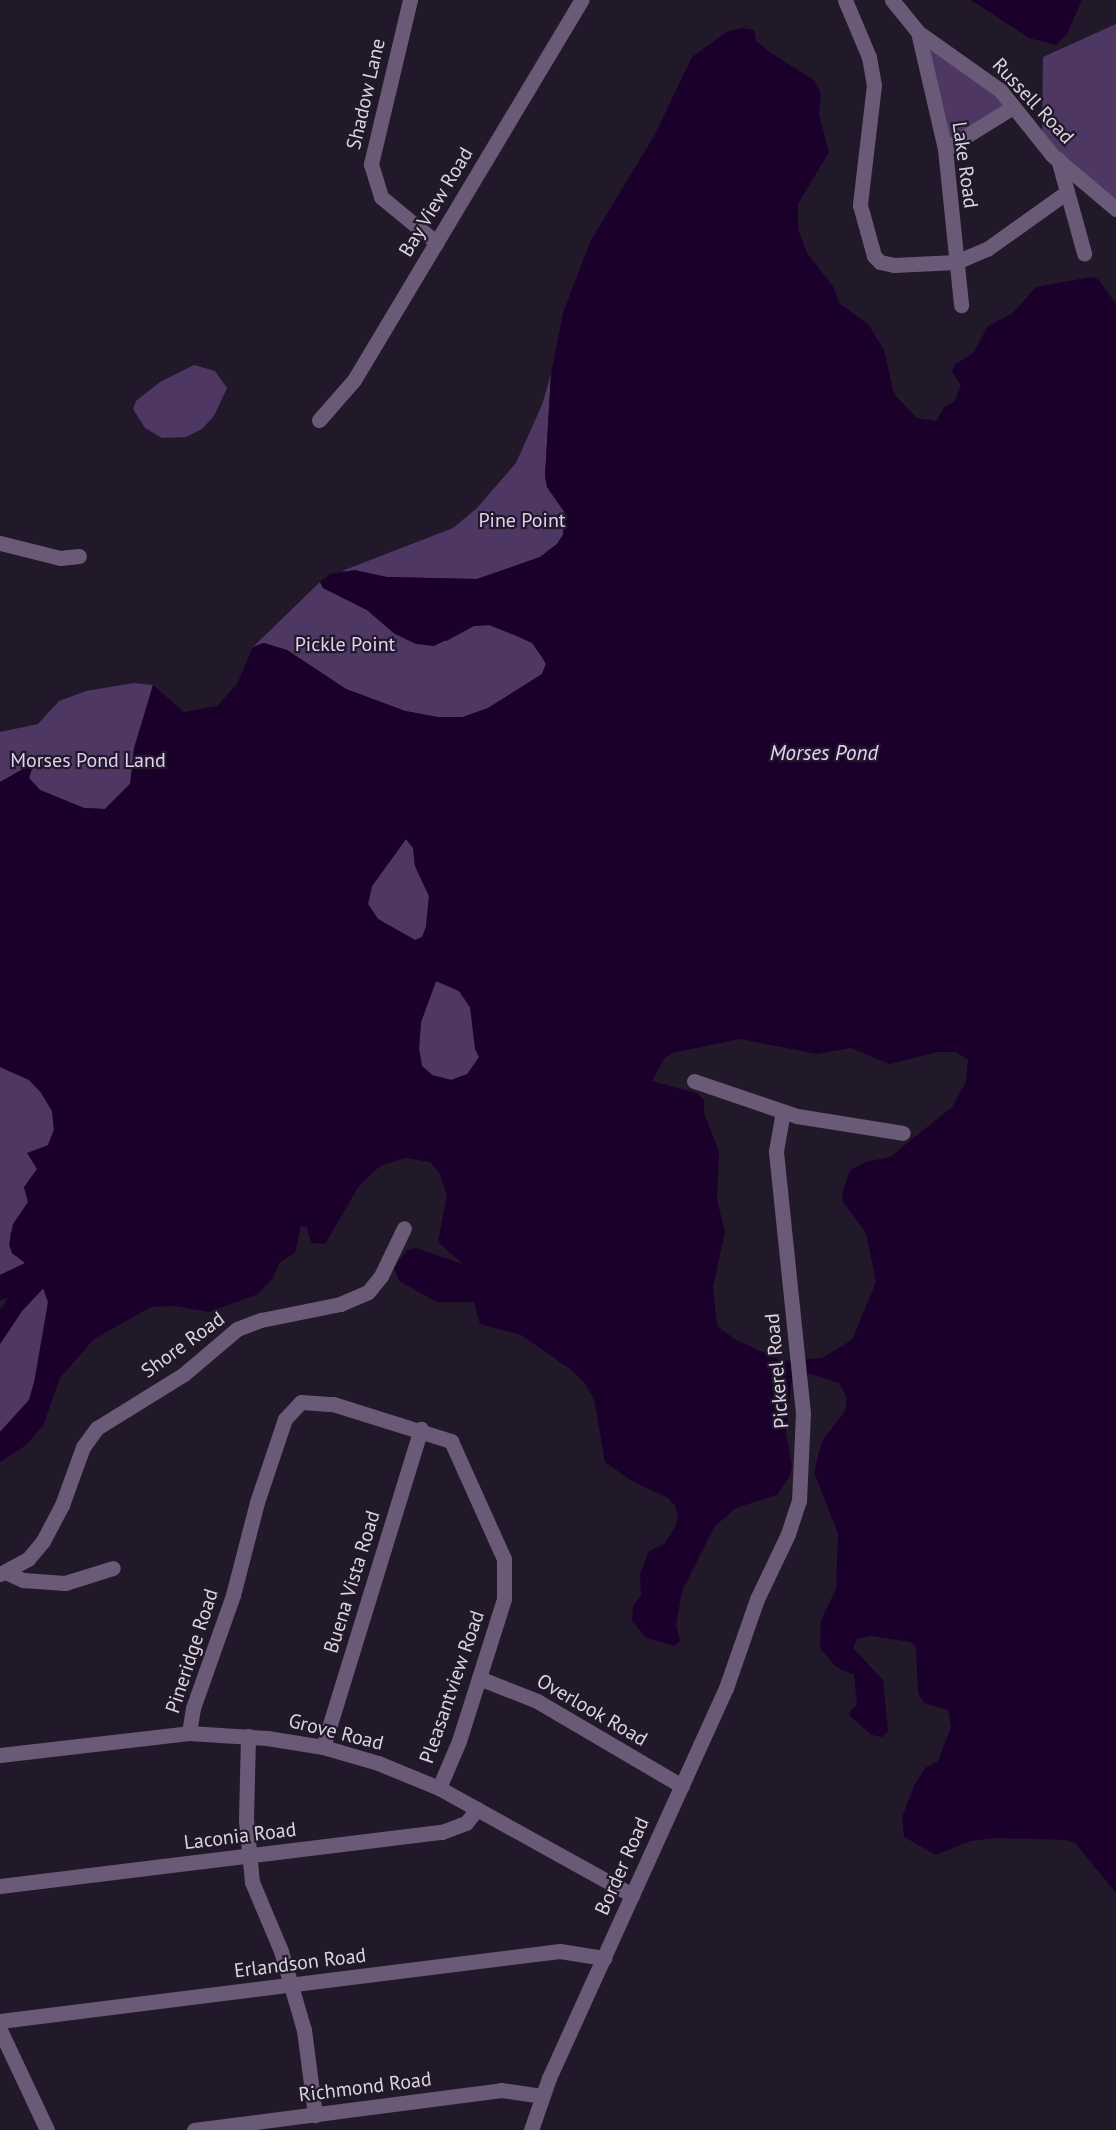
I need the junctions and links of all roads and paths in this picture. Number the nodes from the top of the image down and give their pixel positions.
1 (410, 0) edge
2 (581, 0) edge
3 (844, 0) edge
4 (892, 0) edge
5 (918, 32) junction
6 (1013, 107) junction
7 (945, 149) junction
8 (1058, 159) junction
9 (1067, 192) junction
10 (1116, 209) edge
11 (437, 243) junction
12 (1084, 253) dead end
13 (956, 262) junction
14 (961, 305) dead end
15 (319, 420) dead end
16 (0, 543) edge
17 (79, 556) dead end
18 (694, 1081) dead end
19 (783, 1112) junction
20 (903, 1133) dead end
21 (404, 1228) dead end
22 (421, 1429) junction
23 (113, 1568) dead end
24 (2, 1573) edge
25 (751, 1619) joint
26 (479, 1678) junction
27 (189, 1732) junction
28 (248, 1736) junction
29 (323, 1747) junction
30 (0, 1755) edge
31 (682, 1786) junction
32 (439, 1788) junction
33 (477, 1809) junction
34 (249, 1856) junction
35 (0, 1886) edge
36 (632, 1895) junction
37 (604, 1958) junction
38 (291, 1985) junction
39 (0, 2021) edge
40 (0, 2030) edge
41 (542, 2096) junction
42 (315, 2115) junction
43 (47, 2130) edge
44 (194, 2130) edge
45 (531, 2130) edge

1 - 11 street, Shadow Lane
2 - 11 street, Bay View Road
3 - 13 street
4 - 5 street, Russell Road
5 - 6 street, Russell Road
5 - 7 street, Lake Road
6 - 7 street
6 - 8 street, Russell Road
7 - 13 street, Lake Road
8 - 9 street
8 - 10 street, Russell Road
9 - 12 street
9 - 13 street
11 - 15 street, Bay View Road
13 - 14 street, Lake Road
16 - 17 street
18 - 19 street
19 - 20 street
19 - 25 street, Pickerel Road
21 - 24 street, Shore Road
22 - 26 street, Pleasantview Road
22 - 27 street, Pineridge Road
22 - 29 street, Buena Vista Road
23 - 24 street
25 - 31 street, Border Road
26 - 31 street, Overlook Road
26 - 32 street, Pleasantview Road
27 - 28 street, Grove Road
27 - 30 street, Grove Road
28 - 29 street, Grove Road
28 - 34 street
29 - 32 street, Grove Road
31 - 36 street, Border Road
32 - 33 street, Grove Road
33 - 34 street, Laconia Road
33 - 36 street, Grove Road
34 - 35 street, Laconia Road
34 - 38 street
36 - 37 street, Border Road
37 - 38 street, Erlandson Road
37 - 41 street, Border Road
38 - 39 street, Erlandson Road
38 - 42 street
40 - 43 street
41 - 42 street, Richmond Road
41 - 45 street, Border Road
42 - 44 street, Richmond Road

